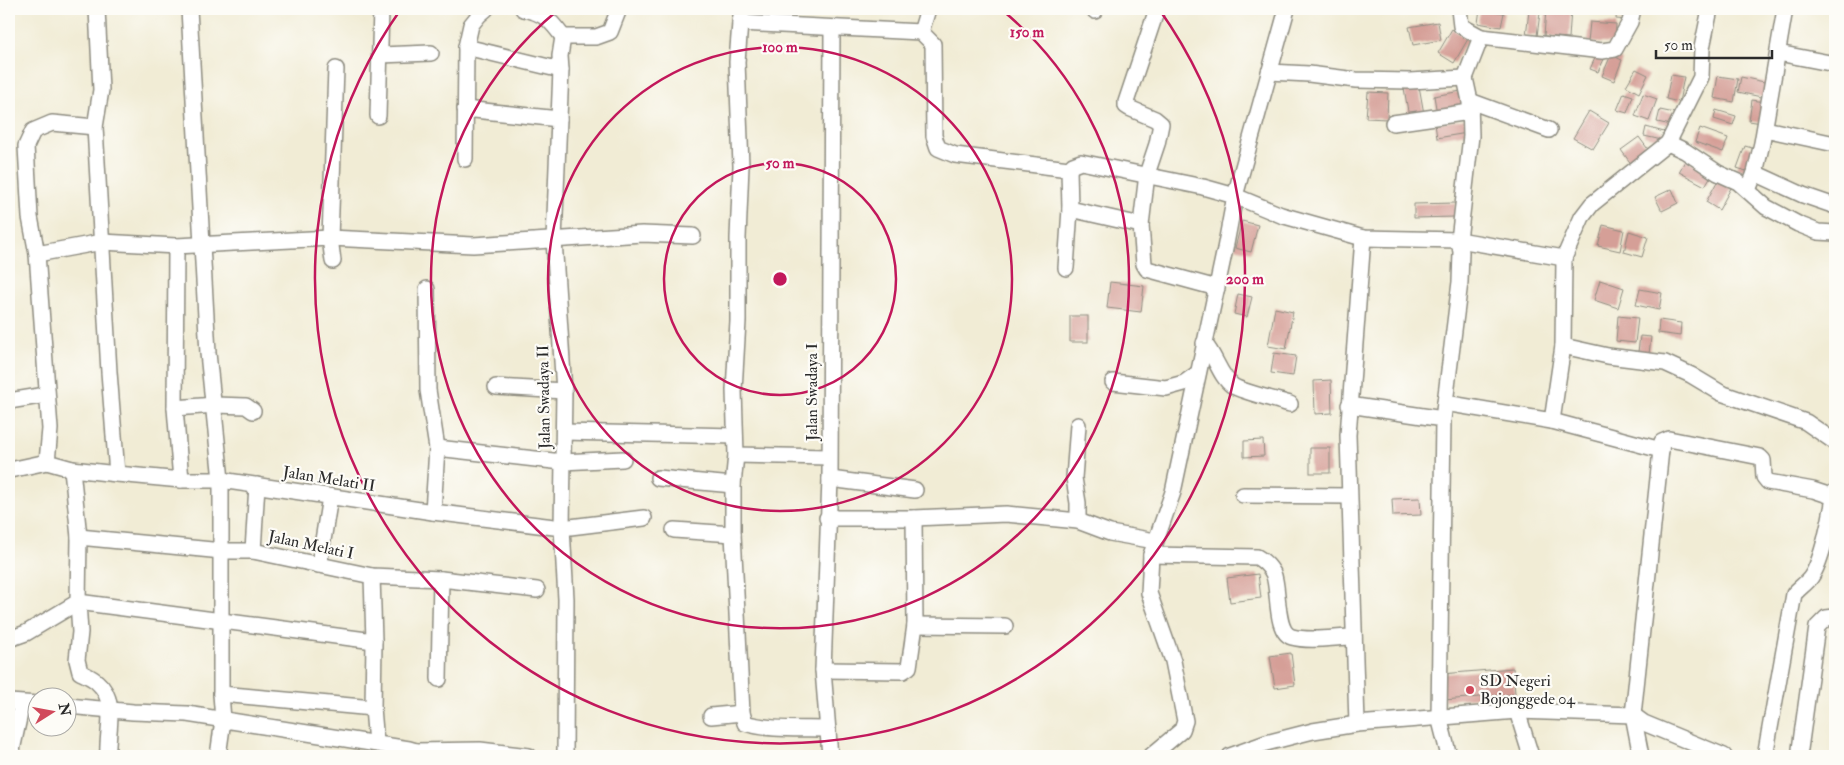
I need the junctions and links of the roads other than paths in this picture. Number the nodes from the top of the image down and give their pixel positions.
1 (97, 9) edge
2 (189, 9) edge
3 (380, 9) edge
4 (486, 9) edge
5 (524, 9) edge
6 (619, 9) edge
7 (928, 9) edge
8 (1157, 9) edge
9 (1287, 9) edge
10 (1459, 9) edge
11 (1633, 9) edge
12 (1710, 9) edge
13 (1785, 9) edge
14 (741, 16) edge
15 (832, 28) junction
16 (921, 32) junction
17 (563, 37) junction
18 (1481, 37) junction
19 (466, 47) junction
20 (432, 53) dead end
21 (1778, 53) junction
22 (380, 56) junction
23 (1835, 64) edge
24 (336, 70) dead end
25 (561, 70) junction
26 (1269, 72) junction
27 (1466, 78) junction
28 (1470, 106) junction
29 (465, 109) junction
30 (378, 116) dead end
31 (559, 119) junction
32 (1393, 123) dead end
33 (95, 127) junction
34 (1765, 129) junction
35 (1549, 130) dead end
36 (1668, 143) junction
37 (1835, 144) edge
38 (465, 159) dead end
39 (1070, 169) junction
40 (1147, 174) junction
41 (1755, 174) junction
42 (1748, 190) junction
43 (1234, 196) junction
44 (1835, 206) edge
45 (1070, 209) junction
46 (1141, 225) junction
47 (1835, 233) edge
48 (693, 236) dead end
49 (330, 238) junction
50 (1362, 238) junction
51 (554, 240) junction
52 (1459, 240) junction
53 (102, 242) junction
54 (201, 244) junction
55 (176, 246) junction
56 (37, 254) junction
57 (1564, 258) junction
58 (333, 261) dead end
59 (1066, 268) dead end
60 (1217, 288) junction
61 (427, 289) dead end
62 (1204, 343) junction
63 (1563, 346) junction
64 (1198, 373) junction
65 (1113, 382) dead end
66 (496, 388) dead end
67 (564, 391) junction
68 (46, 395) junction
69 (9, 401) edge
70 (1445, 403) junction
71 (1290, 404) dead end
72 (215, 405) junction
73 (1349, 405) junction
74 (175, 408) junction
75 (253, 411) dead end
76 (1443, 420) junction
77 (1552, 421) junction
78 (1078, 426) dead end
79 (564, 432) junction
80 (735, 436) junction
81 (1835, 442) edge
82 (437, 448) junction
83 (1661, 450) junction
84 (736, 455) junction
85 (829, 457) junction
86 (623, 460) dead end
87 (48, 462) junction
88 (562, 462) junction
89 (72, 469) junction
90 (10, 470) edge
91 (117, 474) junction
92 (658, 478) dead end
93 (830, 479) junction
94 (181, 480) junction
95 (221, 480) junction
96 (256, 485) junction
97 (733, 485) junction
98 (916, 490) dead end
99 (1834, 494) edge
100 (1243, 495) dead end
101 (1350, 496) junction
102 (330, 497) junction
103 (433, 512) junction
104 (644, 518) dead end
105 (827, 518) junction
106 (914, 518) junction
107 (1078, 521) junction
108 (562, 528) junction
109 (674, 530) dead end
110 (733, 534) junction
111 (79, 537) junction
112 (1153, 548) junction
113 (222, 551) junction
114 (253, 551) junction
115 (318, 565) junction
116 (372, 576) junction
117 (441, 579) junction
118 (537, 590) dead end
119 (78, 602) junction
120 (1835, 617) edge
121 (221, 620) junction
122 (915, 625) junction
123 (1005, 626) dead end
124 (1354, 637) junction
125 (9, 639) edge
126 (374, 641) junction
127 (823, 670) junction
128 (439, 679) dead end
129 (221, 694) junction
130 (23, 703) edge
131 (78, 707) edge
132 (373, 708) junction
133 (111, 710) junction
134 (1518, 711) junction
135 (742, 713) junction
136 (1633, 715) junction
137 (712, 716) dead end
138 (1439, 717) junction
139 (223, 720) junction
140 (1357, 724) junction
141 (828, 728) junction
142 (376, 743) junction
143 (1800, 749) dead end
144 (416, 754) edge
145 (14, 756) edge
146 (108, 756) edge
147 (218, 756) edge
148 (529, 756) edge
149 (565, 756) edge
150 (830, 756) edge
151 (1151, 756) edge
152 (1230, 756) edge
153 (1449, 756) edge
154 (1530, 756) edge
155 (1641, 756) edge
156 (1724, 756) edge
157 (1765, 756) edge

1 - 33 street
2 - 54 street
3 - 22 street
4 - 19 street
5 - 17 street
6 - 17 street
7 - 16 street
8 - 40 street
9 - 26 street
10 - 18 street
11 - 18 street
12 - 36 street
13 - 21 street
14 - 15 street
14 - 80 street
15 - 16 street
15 - 85 street, Jalan Swadaya I
16 - 39 street
17 - 25 street, Jalan Swadaya II
18 - 27 street
19 - 25 street
19 - 29 street
20 - 22 street
21 - 23 street
21 - 34 street
22 - 30 street
24 - 49 street
25 - 31 street, Jalan Swadaya II
26 - 27 street
26 - 43 street
27 - 28 street
28 - 32 street
28 - 35 street
28 - 52 street
29 - 31 street
29 - 38 street
31 - 51 street, Jalan Swadaya II
33 - 53 street
33 - 56 street
34 - 37 street
34 - 41 street
36 - 42 street
36 - 57 street
39 - 40 street
39 - 45 street
40 - 43 street
40 - 46 street
41 - 42 street
41 - 44 street
42 - 47 street
43 - 50 street
43 - 60 street
45 - 46 street
45 - 59 street
46 - 60 street
48 - 51 street
49 - 51 street
49 - 54 street
49 - 58 street
50 - 52 street
50 - 73 street
51 - 67 street, Jalan Swadaya II
52 - 57 street
52 - 70 street
53 - 55 street
53 - 56 street
53 - 91 street
54 - 55 street
54 - 72 street
55 - 74 street
56 - 68 street
57 - 63 street
60 - 62 street
61 - 82 street
62 - 64 street
62 - 71 street
63 - 77 street
63 - 81 street
64 - 65 street
64 - 112 street
66 - 67 street
67 - 79 street, Jalan Swadaya II
68 - 69 street
68 - 87 street
70 - 76 street
70 - 77 street
72 - 74 street
72 - 75 street
72 - 95 street
73 - 76 street
73 - 101 street
74 - 94 street
76 - 138 street
77 - 83 street
78 - 107 street
79 - 80 street
79 - 88 street, Jalan Swadaya II
80 - 84 street
82 - 88 street
82 - 103 street
83 - 99 street
83 - 136 street
84 - 85 street
84 - 97 street
85 - 93 street, Jalan Swadaya I
86 - 88 street
87 - 89 street, Jalan Melati II
87 - 90 street, Jalan Melati II
88 - 108 street, Jalan Swadaya II
89 - 91 street, Jalan Melati II
89 - 111 street
91 - 94 street, Jalan Melati II
92 - 97 street
93 - 98 street
93 - 105 street, Jalan Swadaya I
94 - 95 street, Jalan Melati II
95 - 96 street, Jalan Melati II
95 - 113 street
96 - 102 street, Jalan Melati II
96 - 114 street
97 - 110 street
99 - 157 street
100 - 101 street
101 - 124 street
102 - 103 street, Jalan Melati II
102 - 115 street
103 - 108 street, Jalan Melati II
104 - 108 street, Jalan Melati II
105 - 106 street
105 - 127 street, Jalan Swadaya I
106 - 107 street
106 - 122 street
107 - 112 street
108 - 149 street, Jalan Swadaya II
109 - 110 street
110 - 135 street
111 - 113 street, Jalan Melati I
111 - 119 street
112 - 124 street
112 - 151 street
113 - 114 street, Jalan Melati I
113 - 121 street
114 - 115 street, Jalan Melati I
115 - 116 street, Jalan Melati I
116 - 117 street, Jalan Melati I
116 - 126 street
117 - 118 street, Jalan Melati I
117 - 128 street
119 - 121 street
119 - 125 street
119 - 133 street
120 - 143 street
121 - 126 street
121 - 129 street
122 - 123 street
122 - 127 street
124 - 140 street
126 - 132 street
127 - 141 street, Jalan Swadaya I
129 - 132 street
129 - 139 street
130 - 145 street
131 - 133 street
132 - 142 street
133 - 139 street
133 - 146 street
134 - 136 street
134 - 138 street
134 - 154 street
135 - 137 street
135 - 141 street
136 - 155 street
136 - 156 street
138 - 140 street
138 - 153 street
139 - 142 street
139 - 147 street
140 - 152 street
141 - 150 street, Jalan Swadaya I
142 - 144 street
144 - 148 street

